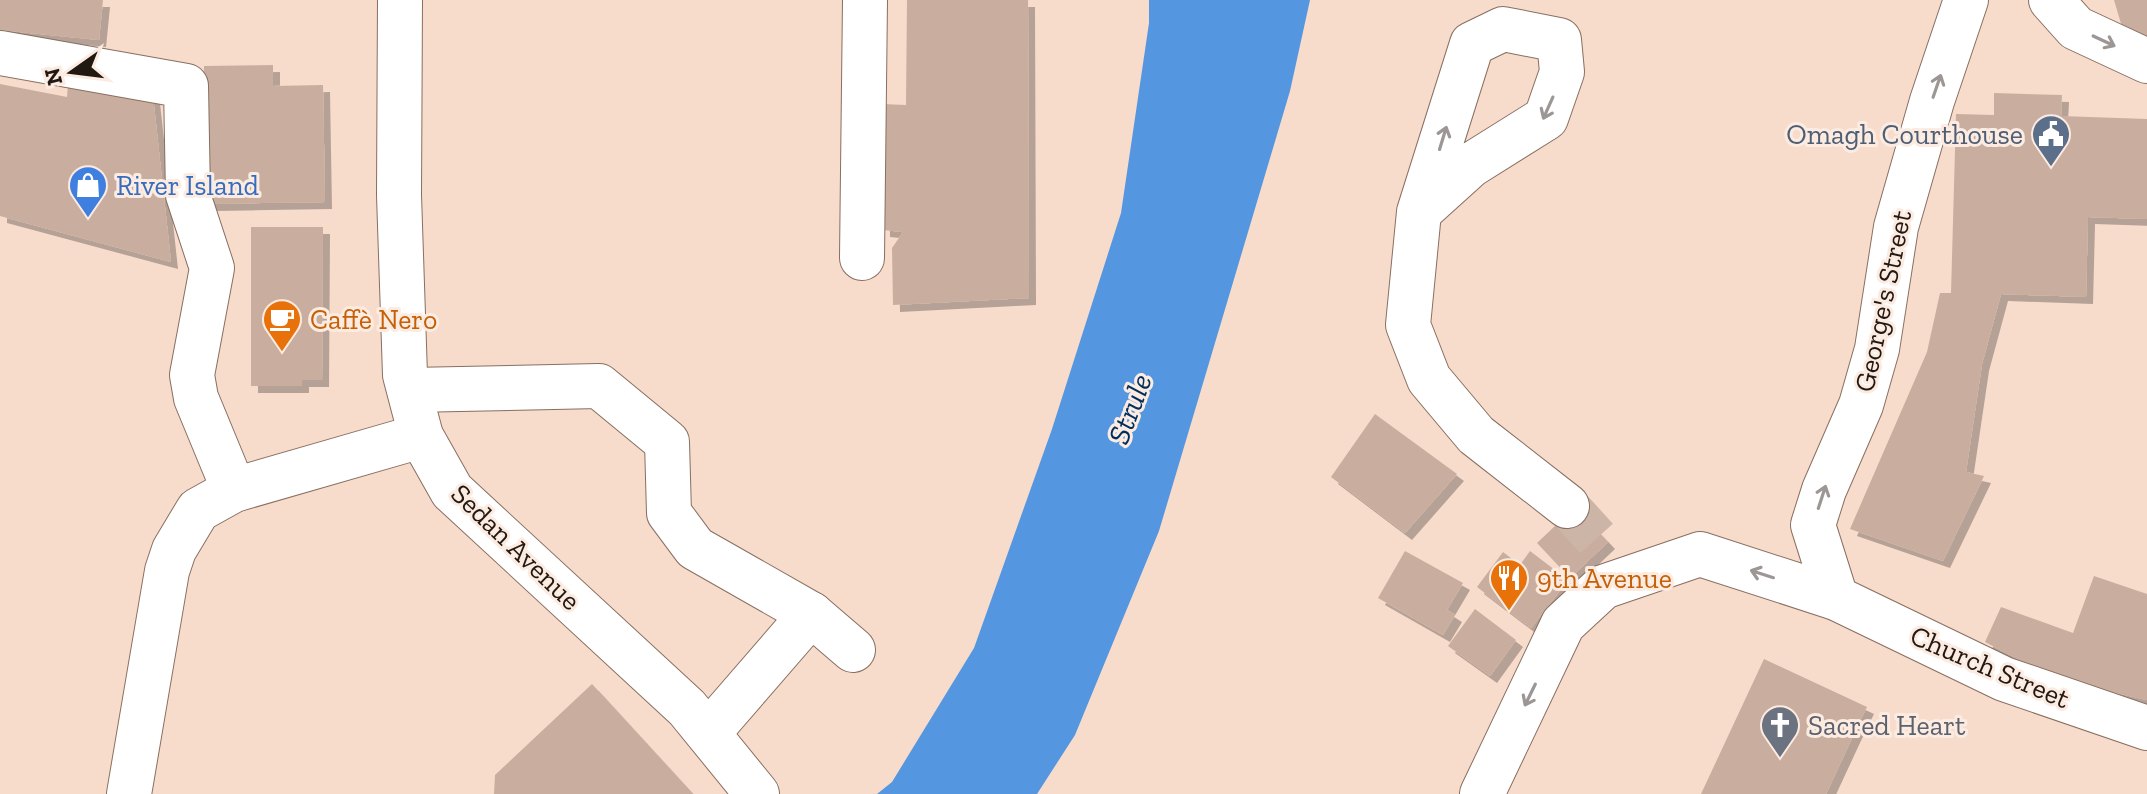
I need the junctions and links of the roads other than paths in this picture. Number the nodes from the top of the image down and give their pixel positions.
1 (400, 0) edge
2 (865, 0) edge
3 (1966, 0) edge
4 (2051, 0) edge
5 (0, 53) edge
6 (2147, 61) edge
7 (1419, 212) dead end
8 (862, 258) dead end
9 (410, 390) junction
10 (421, 436) junction
11 (234, 490) junction
12 (1567, 506) tunnel mouth
13 (1836, 598) junction
14 (811, 614) junction
15 (853, 650) dead end
16 (2147, 728) edge
17 (708, 733) junction
18 (129, 794) edge
19 (757, 794) edge
20 (1482, 794) edge

1 - 9 street, Sedan Avenue
2 - 8 street
13 -> 3 street, George's Street
4 -> 6 street
5 - 11 street
7 - 12 street
9 - 10 street, Sedan Avenue
9 - 14 street
10 - 11 street
10 - 17 street, Sedan Avenue
11 - 18 street
13 - 16 street, Church Street
13 -> 20 street, Church Street
14 - 15 street
14 - 17 street
17 - 19 street, Sedan Avenue

